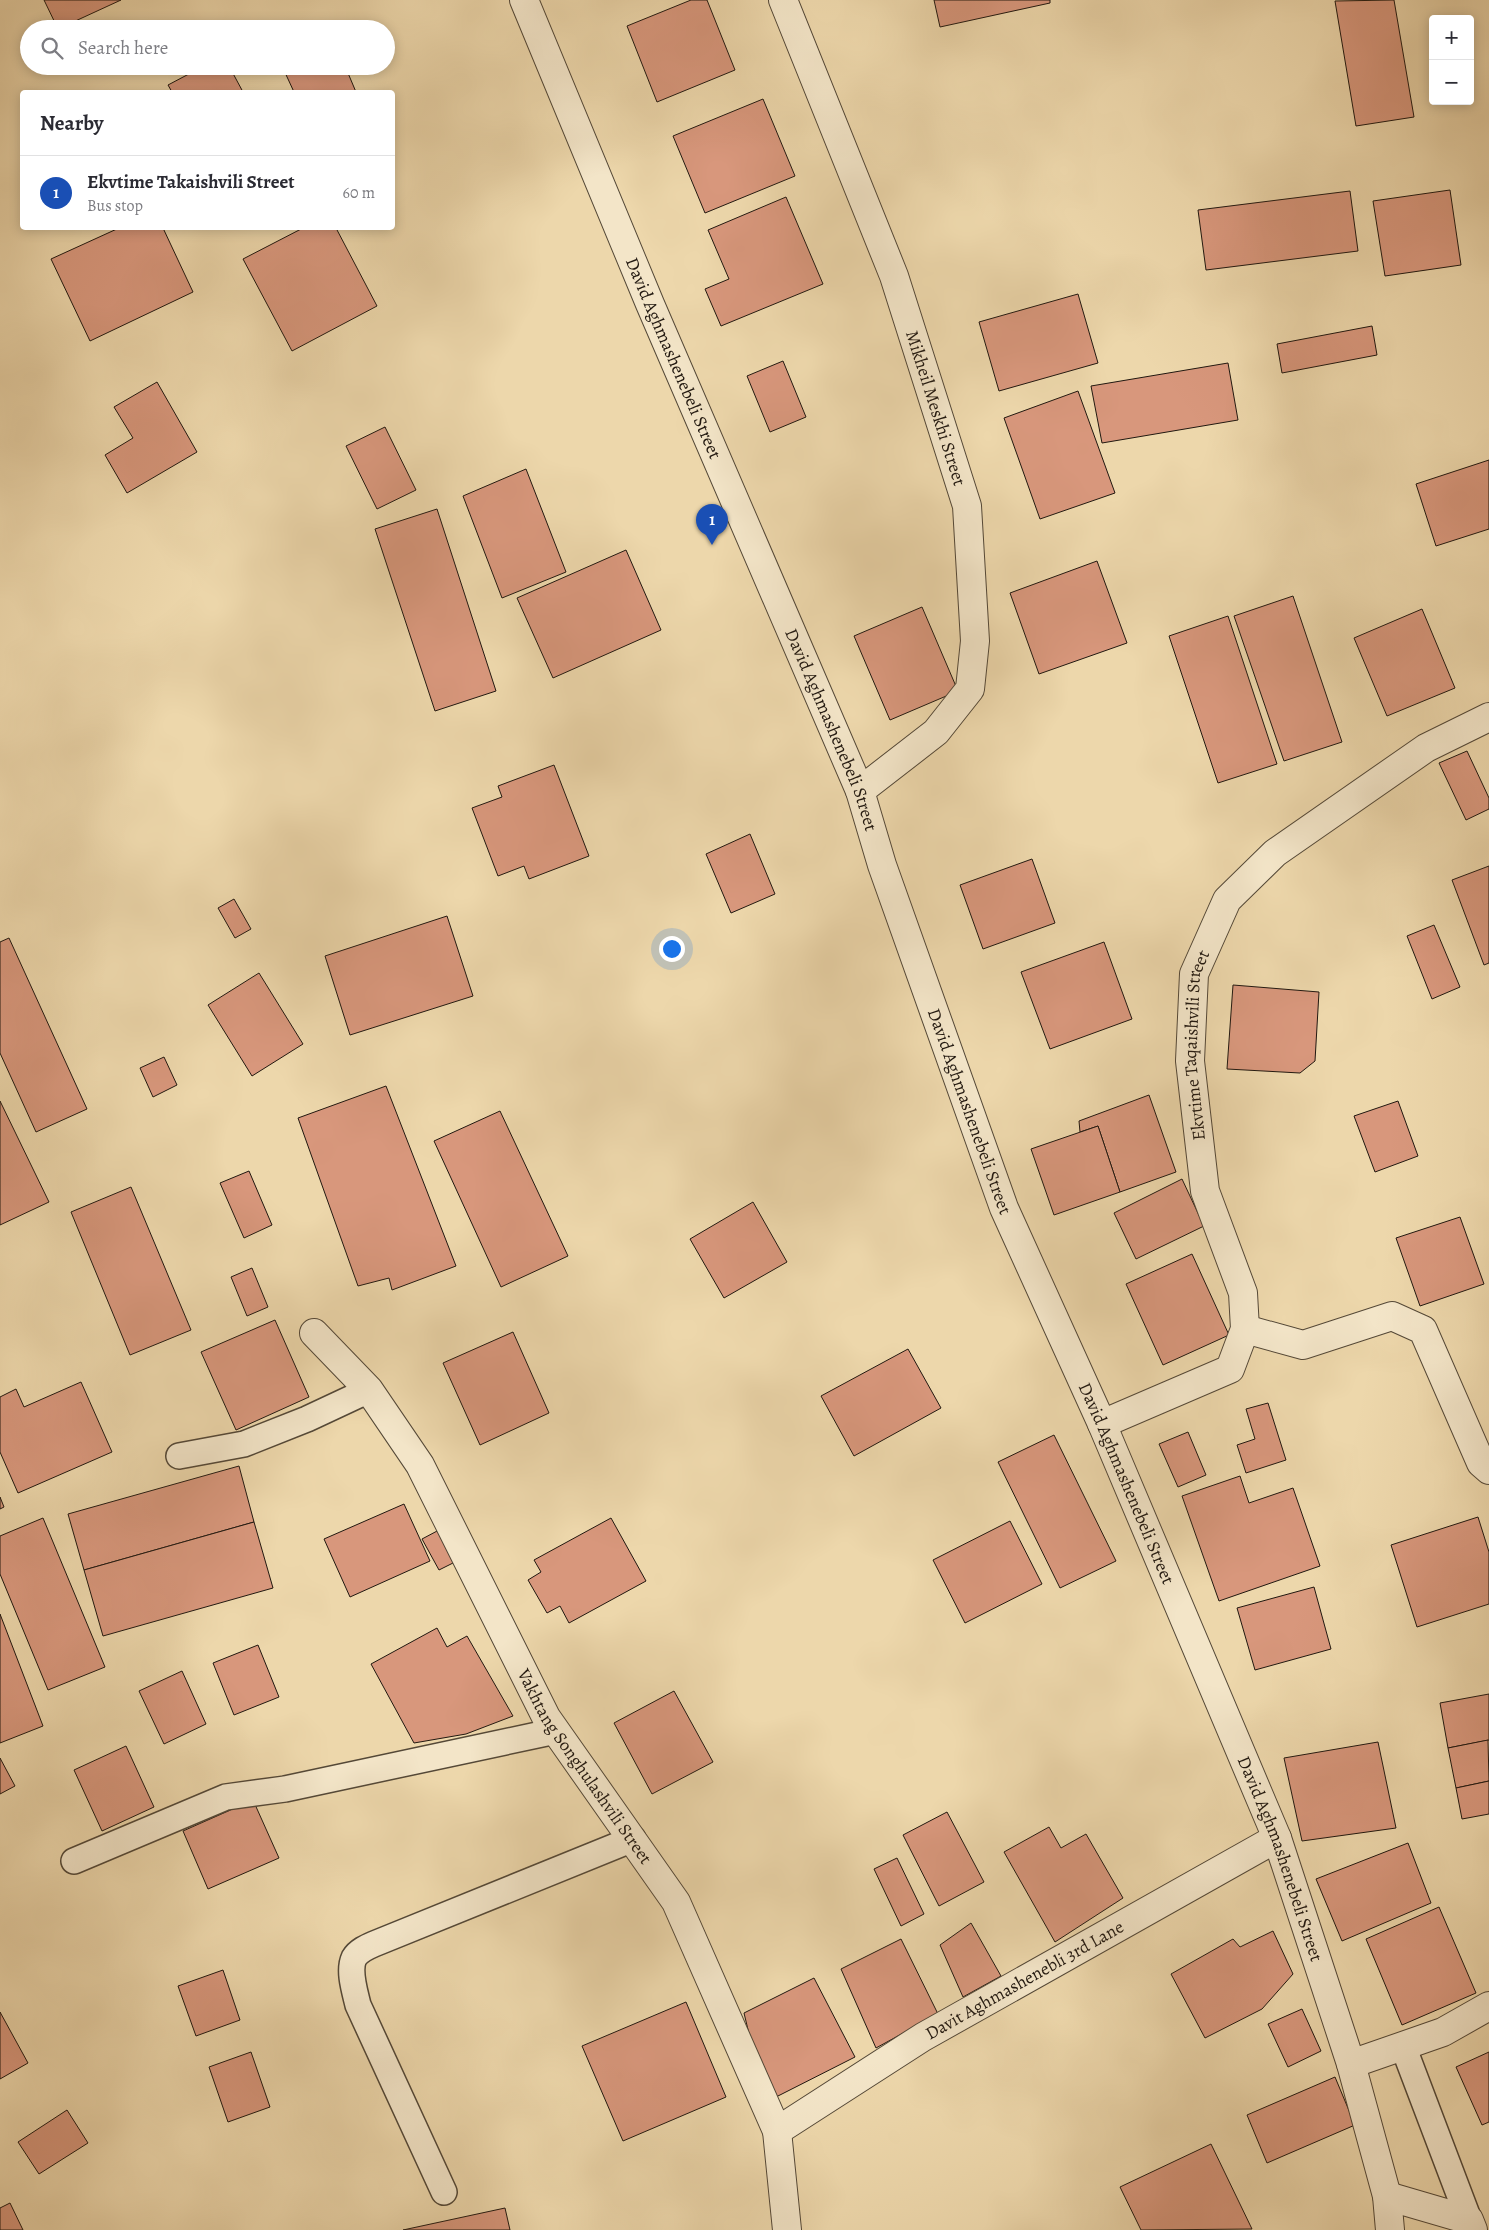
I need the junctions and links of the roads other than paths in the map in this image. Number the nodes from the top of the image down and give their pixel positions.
1 (524, 0) edge
2 (784, 0) edge
3 (1489, 717) edge
4 (860, 791) junction
5 (1245, 1329) junction
6 (314, 1333) dead end
7 (369, 1390) junction
8 (1102, 1424) junction
9 (179, 1456) dead end
10 (1489, 1470) edge
11 (556, 1731) junction
12 (1277, 1838) junction
13 (632, 1839) junction
14 (74, 1861) dead end
15 (1489, 2006) edge
16 (1403, 2046) junction
17 (1351, 2064) junction
18 (777, 2131) junction
19 (444, 2192) dead end
20 (1387, 2196) junction
21 (1471, 2225) edge
22 (787, 2230) edge
23 (1390, 2230) edge

1 - 4 street, David Aghmashenebeli Street
2 - 4 street, Mikheil Meskhi Street
3 - 5 street, Ekvtime Taqaishvili Street
4 - 8 street, David Aghmashenebeli Street
5 - 8 street, Ekvtime Taqaishvili Street
5 - 10 street
6 - 7 street, Vakhtang Songhulashvili Street
7 - 9 lane
7 - 11 street, Vakhtang Songhulashvili Street
8 - 12 street, David Aghmashenebeli Street
11 - 13 street, Vakhtang Songhulashvili Street
11 - 14 lane
12 - 17 street, David Aghmashenebeli Street
12 - 18 street, Davit Aghmashenebli 3rd Lane
13 - 18 street, Vakhtang Songhulashvili Street
13 - 19 lane
15 - 16 street
16 - 17 street
16 - 21 lane
17 - 20 street, David Aghmashenebeli Street
18 - 22 street, Vakhtang Songhulashvili Street
20 - 21 street
20 - 23 street, David Aghmashenebeli Street

